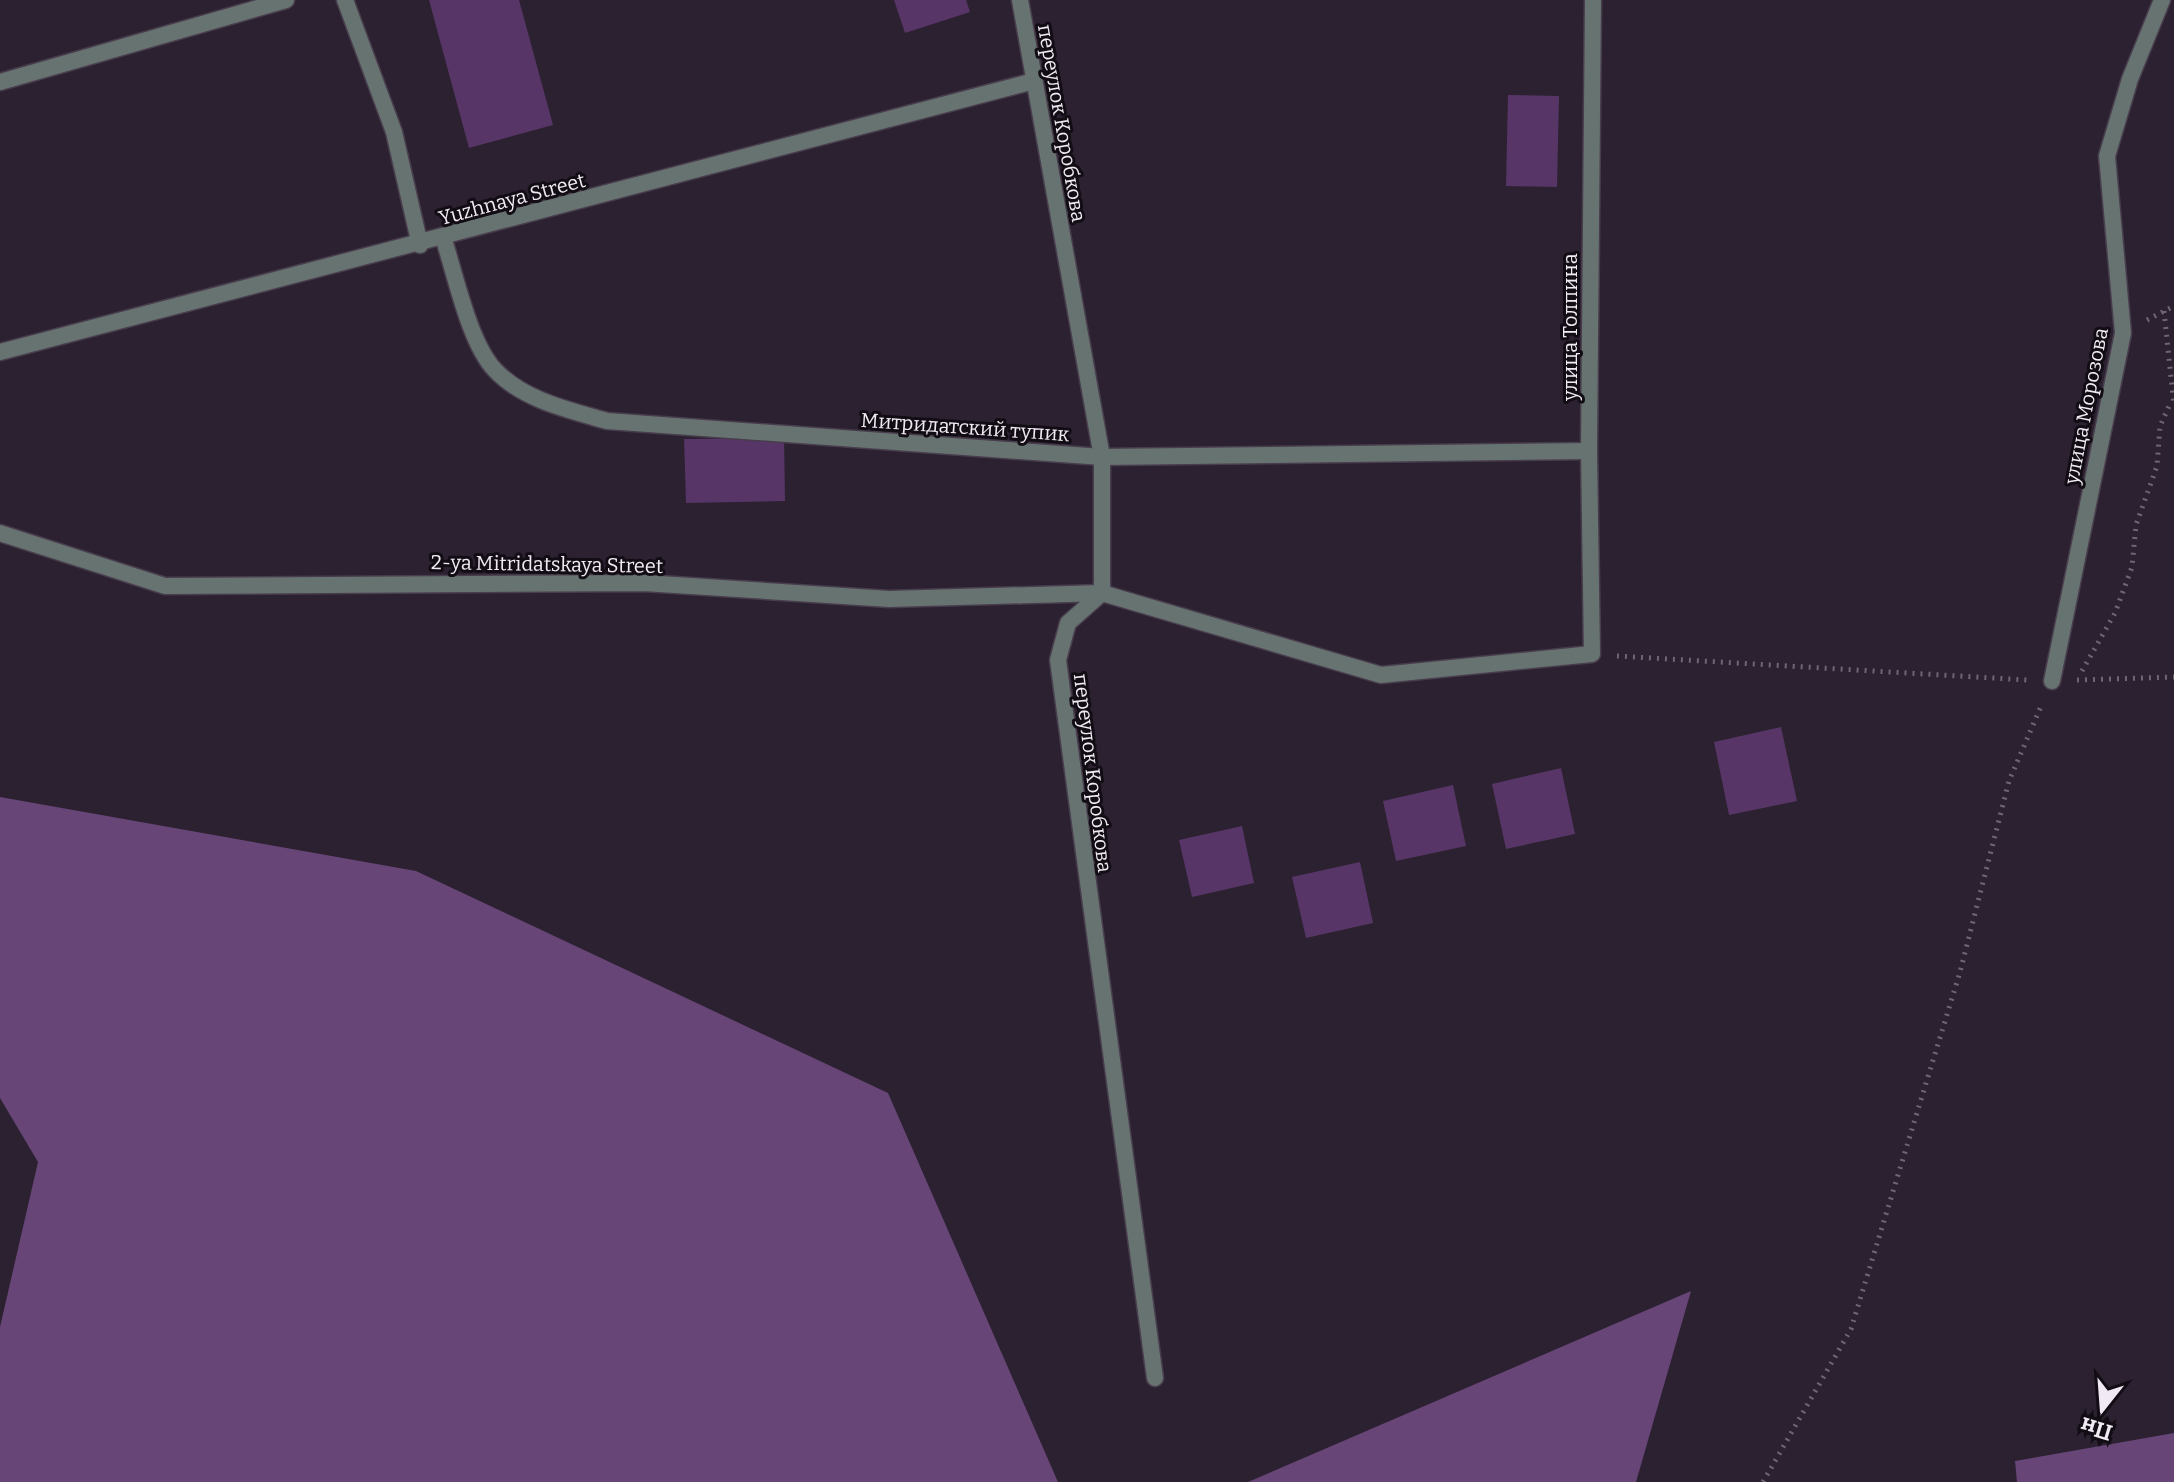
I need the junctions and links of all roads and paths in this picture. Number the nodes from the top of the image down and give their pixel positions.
1 (286, 0) edge
2 (345, 0) edge
3 (1020, 0) edge
4 (1593, 0) edge
5 (2162, 0) edge
6 (1034, 81) junction
7 (0, 82) edge
8 (443, 237) junction
9 (420, 245) junction
10 (2164, 311) dead end
11 (0, 352) edge
12 (2172, 404) edge
13 (1589, 451) junction
14 (1102, 457) junction
15 (0, 533) edge
16 (1102, 593) junction
17 (1592, 654) junction
18 (2174, 677) edge
19 (2077, 680) junction
20 (2052, 681) junction
21 (1155, 1378) dead end
22 (1763, 1482) edge

1 - 7 lane
2 - 9 lane
3 - 6 lane, переулок Коробкова
4 - 13 lane, улица Толпина
5 - 20 lane, улица Морозова
6 - 8 lane, Yuzhnaya Street
6 - 14 lane, переулок Коробкова
8 - 9 lane, Yuzhnaya Street
8 - 14 lane, Митридатский тупик
9 - 11 lane, Yuzhnaya Street
10 - 12 path
12 - 19 path
13 - 14 lane, Митридатский тупик
13 - 17 lane, улица Толпина
14 - 16 lane, переулок Коробкова
15 - 16 lane, 2-ya Mitridatskaya Street
16 - 17 lane, 2-ya Mitridatskaya Street
16 - 21 lane, переулок Коробкова
17 - 20 path
18 - 19 path
19 - 20 path
20 - 22 path

